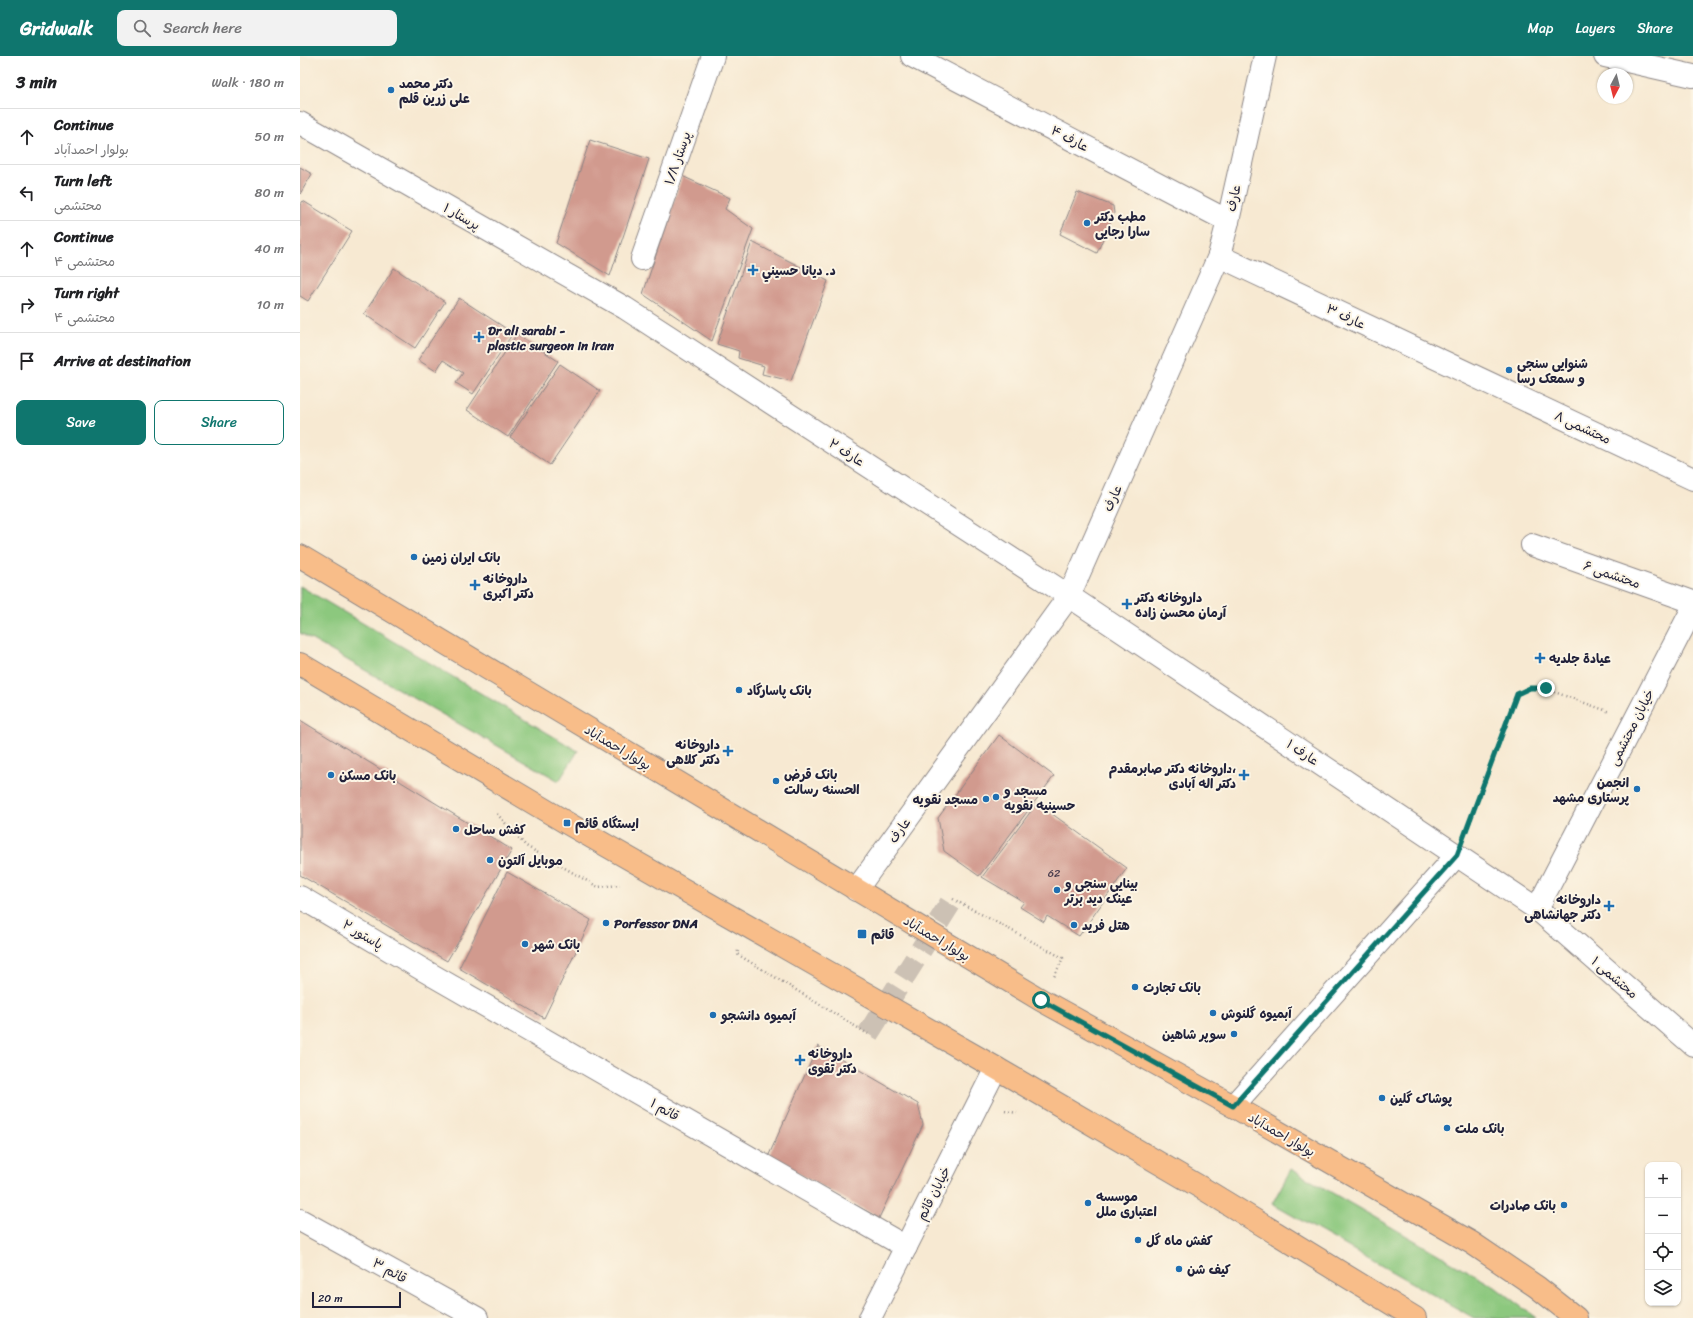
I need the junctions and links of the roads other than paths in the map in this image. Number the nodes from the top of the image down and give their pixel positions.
1 (712, 56) edge
2 (912, 56) edge
3 (1264, 56) edge
4 (1605, 56) edge
5 (1693, 76) edge
6 (300, 123) edge
7 (1228, 221) junction
8 (1219, 256) junction
9 (642, 259) dead end
10 (625, 308) joint
11 (1473, 375) joint
12 (1693, 479) edge
13 (1532, 545) dead end
14 (300, 556) edge
15 (1069, 596) junction
16 (1693, 602) edge
17 (1693, 608) edge
18 (300, 664) edge
19 (1457, 855) junction
20 (856, 890) junction
21 (300, 897) edge
22 (1537, 909) junction
23 (425, 971) joint
24 (1693, 1045) edge
25 (996, 1068) junction
26 (1233, 1106) junction
27 (301, 1221) edge
28 (906, 1247) junction
29 (477, 1318) edge
30 (870, 1318) edge
31 (1415, 1318) edge
32 (1576, 1318) edge

1 - 9 street, پرستار ۱/۸
2 - 7 street, عارف ۴
3 - 7 street, عارف
4 - 5 street
6 - 10 street, پرستار ۱
7 - 8 street, عارف
8 - 11 street, عارف ۳
8 - 15 street, عارف
10 - 15 street, عارف ۲
11 - 12 street, محتشمی ۸
13 - 16 street, محتشمی ۶
14 - 20 main road, بولوار احمدآباد
15 - 19 street, عارف ۱
15 - 20 street, عارف
17 - 22 street, خیابان محتشمی
18 - 25 main road
19 - 22 street, عارف ۱
19 - 26 street
20 - 26 main road, بولوار احمدآباد
21 - 23 street, پاستور ۲
22 - 24 street, محتشمی ۱
23 - 28 street, قائم ۱
25 - 28 street, خیابان قائم
25 - 31 main road
26 - 32 main road, بولوار احمدآباد
27 - 29 street, قائم ۳
28 - 30 street, خیابان قائم

